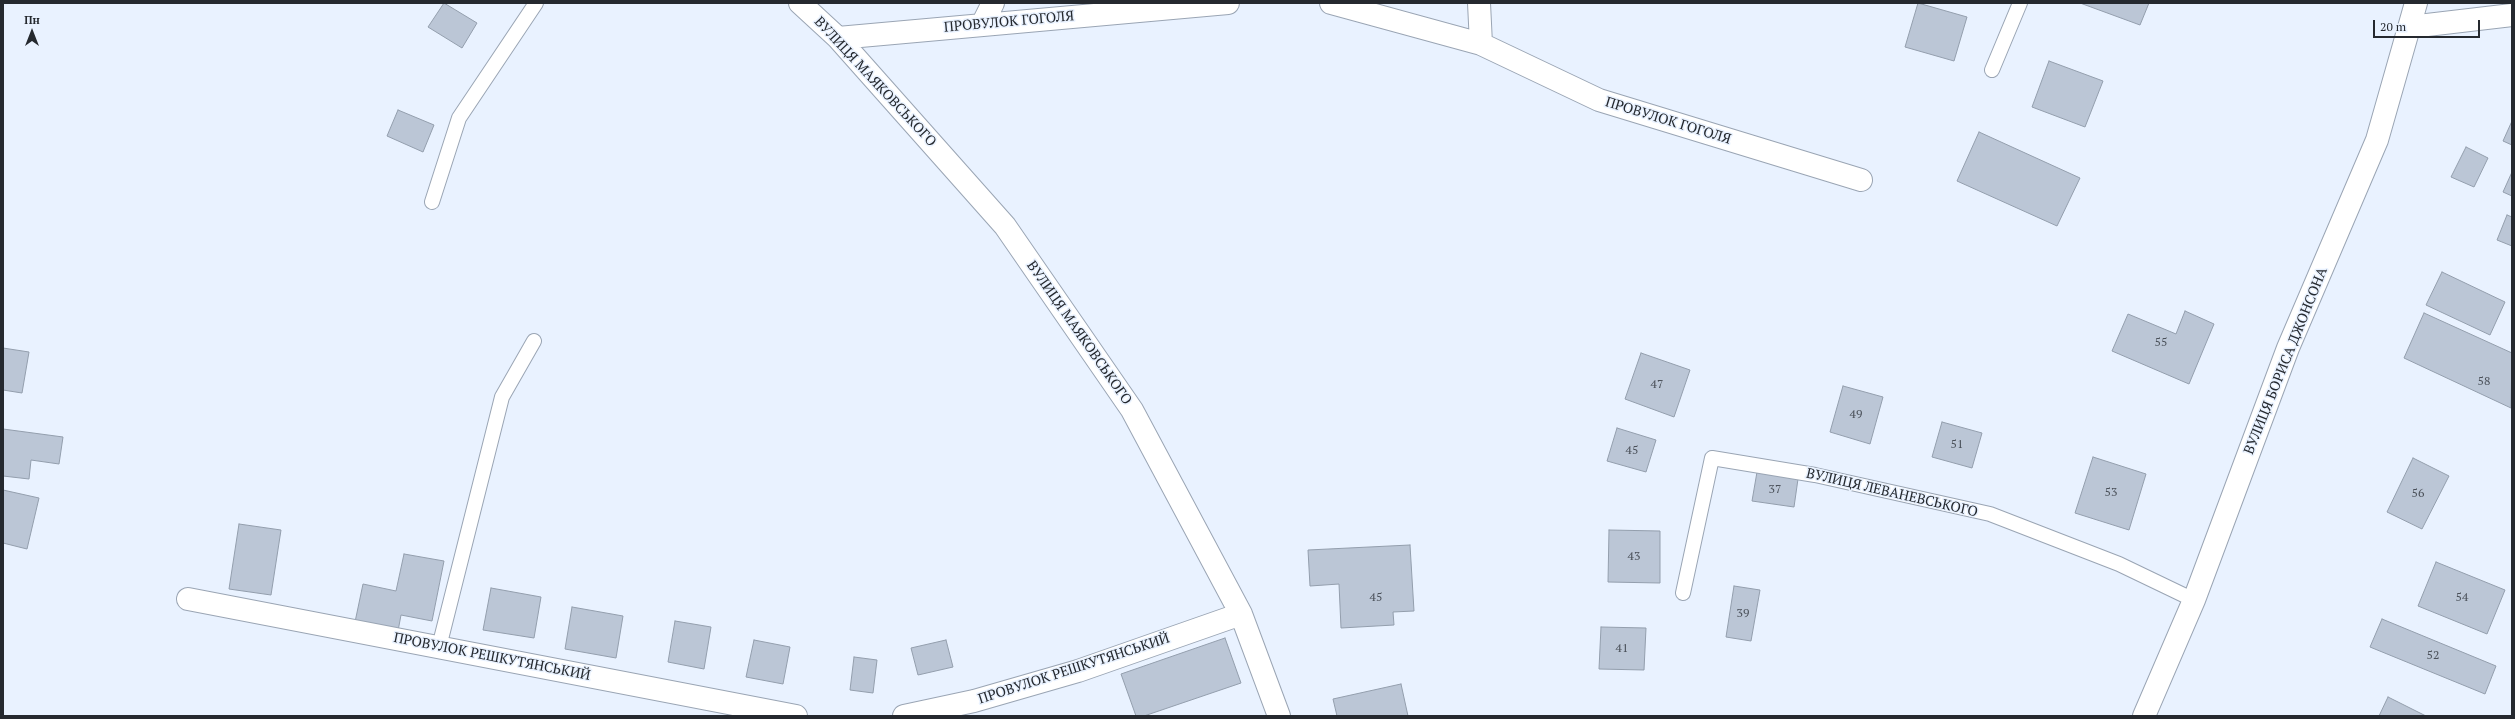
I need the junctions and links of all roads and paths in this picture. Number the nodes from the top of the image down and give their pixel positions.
1 (536, 3) edge
2 (800, 3) edge
3 (993, 3) edge
4 (1228, 3) edge
5 (1331, 3) edge
6 (1479, 3) edge
7 (2020, 3) edge
8 (2416, 3) edge
9 (2512, 15) edge
10 (983, 23) junction
11 (2410, 27) junction
12 (838, 38) junction
13 (1481, 44) junction
14 (1992, 70) dead end
15 (1861, 180) dead end
16 (432, 202) dead end
17 (534, 341) dead end
18 (1683, 593) dead end
19 (188, 599) dead end
20 (2194, 600) junction
21 (1241, 614) junction
22 (439, 647) junction
23 (796, 716) edge
24 (904, 716) edge
25 (1279, 716) edge
26 (2144, 716) edge

1 - 16 lane
2 - 12 street, ВУЛИЦЯ МАЯКОВСЬКОГО
3 - 10 street
4 - 10 street, ПРОВУЛОК ГОГОЛЯ
5 - 13 street, ПРОВУЛОК ГОГОЛЯ
6 - 13 street
7 - 14 lane
8 - 11 street, ВУЛИЦЯ БОРИСА ДЖОНСОНА
9 - 11 street
10 - 12 street, ПРОВУЛОК ГОГОЛЯ
11 - 20 street, ВУЛИЦЯ БОРИСА ДЖОНСОНА
12 - 21 street, ВУЛИЦЯ МАЯКОВСЬКОГО
13 - 15 street, ПРОВУЛОК ГОГОЛЯ
17 - 22 lane
18 - 20 lane, ВУЛИЦЯ ЛЕВАНЕВСЬКОГО
19 - 22 street, ПРОВУЛОК РЕШКУТЯНСЬКИЙ
20 - 26 street, ВУЛИЦЯ БОРИСА ДЖОНСОНА
21 - 24 street, ПРОВУЛОК РЕШКУТЯНСЬКИЙ
21 - 25 street, ВУЛИЦЯ МАЯКОВСЬКОГО
22 - 23 street, ПРОВУЛОК РЕШКУТЯНСЬКИЙ

